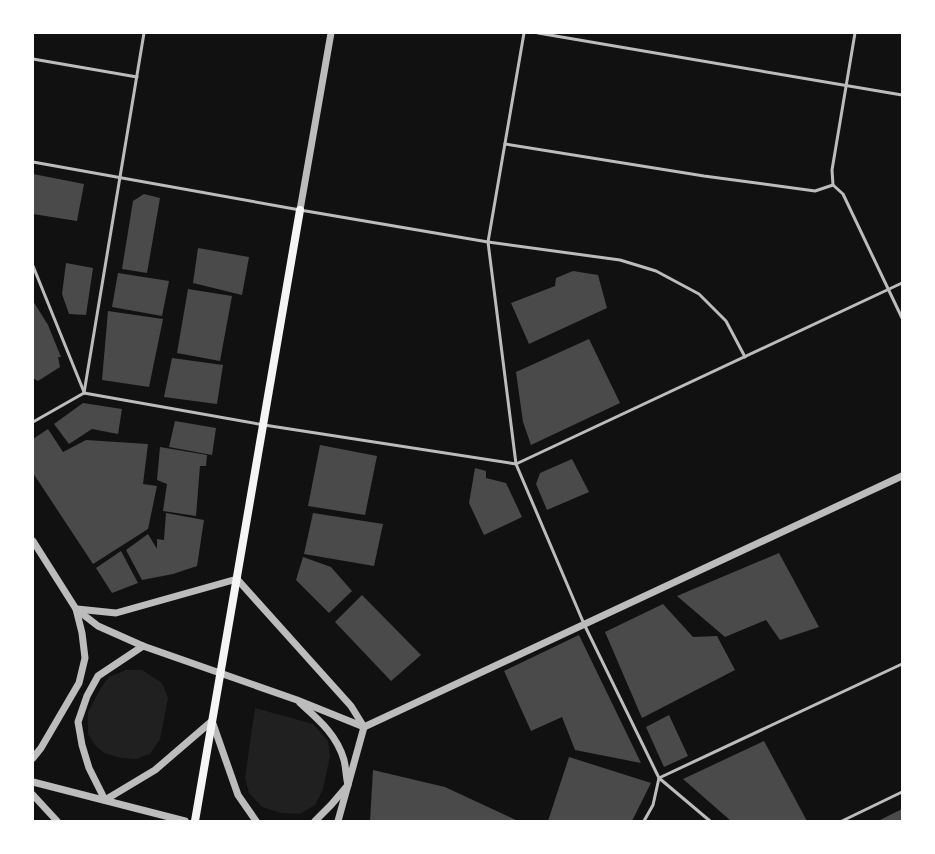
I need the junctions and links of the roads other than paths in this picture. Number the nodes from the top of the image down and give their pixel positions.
1 (144, 33) edge
2 (331, 33) edge
3 (524, 33) edge
4 (538, 33) edge
5 (855, 33) edge
6 (33, 59) edge
7 (137, 77) junction
8 (846, 86) junction
9 (902, 95) edge
10 (505, 144) junction
11 (33, 162) edge
12 (120, 178) junction
13 (833, 185) junction
14 (300, 210) junction
15 (488, 242) junction
16 (33, 266) edge
17 (902, 283) edge
18 (888, 289) junction
19 (902, 318) edge
20 (744, 357) junction
21 (84, 393) junction
22 (33, 422) edge
23 (264, 425) junction
24 (516, 464) junction
25 (902, 476) edge
26 (33, 541) edge
27 (237, 579) junction
28 (76, 609) junction
29 (584, 624) junction
30 (143, 646) junction
31 (902, 664) edge
32 (221, 673) junction
33 (297, 700) junction
34 (212, 721) junction
35 (364, 727) junction
36 (33, 758) edge
37 (659, 778) junction
38 (33, 782) edge
39 (348, 785) junction
40 (902, 792) edge
41 (33, 795) edge
42 (105, 800) junction
43 (57, 821) edge
44 (185, 821) edge
45 (195, 821) edge
46 (256, 821) edge
47 (315, 821) edge
48 (338, 821) edge
49 (644, 821) edge
50 (710, 821) edge
51 (842, 821) edge

1 - 7 lane
2 - 14 street
3 - 10 lane
4 - 8 lane
5 - 8 lane
6 - 7 lane
7 - 12 lane
8 - 9 lane
8 - 13 lane
10 - 13 lane
10 - 15 lane
11 - 12 lane
12 - 14 lane
12 - 21 lane
13 - 18 lane
14 - 15 lane
14 - 23 main road
15 - 20 lane
15 - 24 lane
16 - 21 lane
17 - 18 lane
18 - 19 lane
18 - 20 lane
20 - 24 lane
21 - 22 lane
21 - 23 lane
23 - 24 lane
23 - 27 main road
24 - 29 lane
25 - 29 street
26 - 28 street
27 - 28 street
27 - 32 main road
27 - 35 street
28 - 30 street
28 - 36 street
29 - 35 street
29 - 37 lane
30 - 32 street
30 - 42 street
31 - 37 lane
32 - 33 street
32 - 34 main road
33 - 35 street
33 - 39 street
34 - 42 street
34 - 45 main road
34 - 46 street
35 - 39 street
37 - 49 lane
37 - 50 lane
38 - 42 street
39 - 47 street
39 - 48 street
40 - 51 lane
41 - 43 street
42 - 44 street

